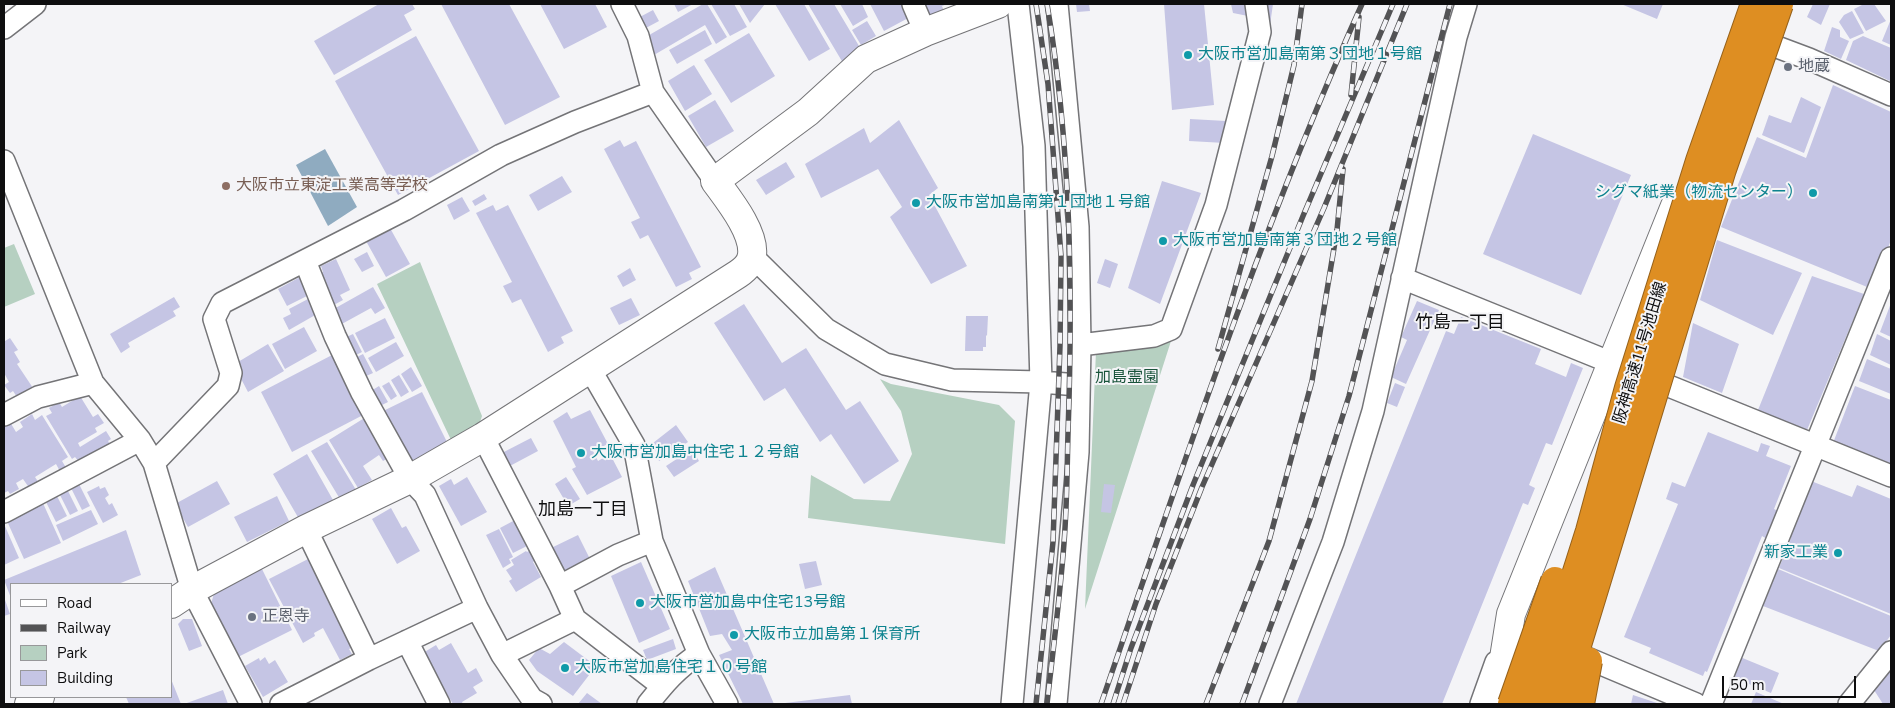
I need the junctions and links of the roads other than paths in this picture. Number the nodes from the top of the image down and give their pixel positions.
1 (35, 4) edge
2 (622, 4) edge
3 (913, 4) edge
4 (998, 4) edge
5 (1018, 4) edge
6 (1057, 4) edge
7 (1256, 4) edge
8 (1466, 4) edge
9 (1756, 4) edge
10 (1779, 4) edge
11 (4, 28) edge
12 (925, 32) junction
13 (1745, 35) junction
14 (653, 92) junction
15 (1891, 95) edge
16 (4, 161) edge
17 (715, 181) junction
18 (752, 256) junction
19 (1891, 258) edge
20 (305, 261) junction
21 (1402, 278) junction
22 (1080, 344) junction
23 (1611, 363) junction
24 (590, 370) junction
25 (1040, 382) junction
26 (93, 383) junction
27 (1078, 385) junction
28 (1629, 388) junction
29 (4, 415) edge
30 (483, 437) junction
31 (140, 440) junction
32 (1816, 445) junction
33 (154, 463) junction
34 (1891, 476) edge
35 (410, 479) junction
36 (1624, 494) junction
37 (4, 512) edge
38 (306, 529) junction
39 (652, 541) junction
40 (560, 586) junction
41 (182, 597) edge
42 (477, 608) junction
43 (1511, 614) junction
44 (575, 618) junction
45 (406, 641) junction
46 (1891, 652) edge
47 (699, 654) junction
48 (502, 655) junction
49 (369, 659) junction
50 (662, 686) junction
51 (531, 702) edge
52 (251, 704) edge
53 (281, 704) edge
54 (439, 704) edge
55 (648, 704) edge
56 (727, 704) edge
57 (1012, 704) edge
58 (1056, 704) edge
59 (1270, 704) edge
60 (1481, 704) edge
61 (1499, 704) edge
62 (1512, 704) edge
63 (1527, 704) edge
64 (1535, 704) edge
65 (1559, 704) edge
66 (1580, 704) edge
67 (1696, 704) edge
68 (1711, 704) edge
69 (1850, 704) edge

1 - 11 street
2 - 14 street
3 - 12 street
4 - 12 street
5 - 25 street
6 - 22 street
7 - 22 street
8 - 21 street
9 - 13 street
9 - 28 highway, 阪神高速11号池田線, bridge
10 - 36 highway, 阪神高速11号池田線, bridge
12 - 17 street
13 - 15 street
13 - 23 street
14 - 17 street
14 - 20 street
16 - 26 street
17 - 18 street
18 - 24 street
18 - 25 street
19 - 32 street
20 - 33 street
20 - 35 street
21 - 23 street
21 - 59 street
22 - 27 street
23 - 32 street
23 - 43 street
24 - 30 street
24 - 39 street
25 - 27 street
25 - 57 street
26 - 29 street
26 - 31 street
27 - 58 street
28 - 62 highway, bridge
28 - 64 highway, 阪神高速11号池田線, bridge
30 - 35 street
30 - 40 street
31 - 33 street
31 - 37 street
32 - 34 street
32 - 68 street
33 - 41 street
35 - 38 street
35 - 42 street
36 - 65 highway, 阪神高速11号池田線, bridge
36 - 66 highway, bridge
38 - 41 street
38 - 49 street
39 - 40 street
39 - 47 street
40 - 44 street
41 - 52 street
42 - 45 street
42 - 48 street
43 - 60 street
43 - 61 street
43 - 63 street
43 - 67 street
44 - 48 street
44 - 50 street
45 - 49 street
45 - 54 street
46 - 69 street
47 - 50 street
47 - 56 street
48 - 51 street
49 - 53 street
50 - 55 street

